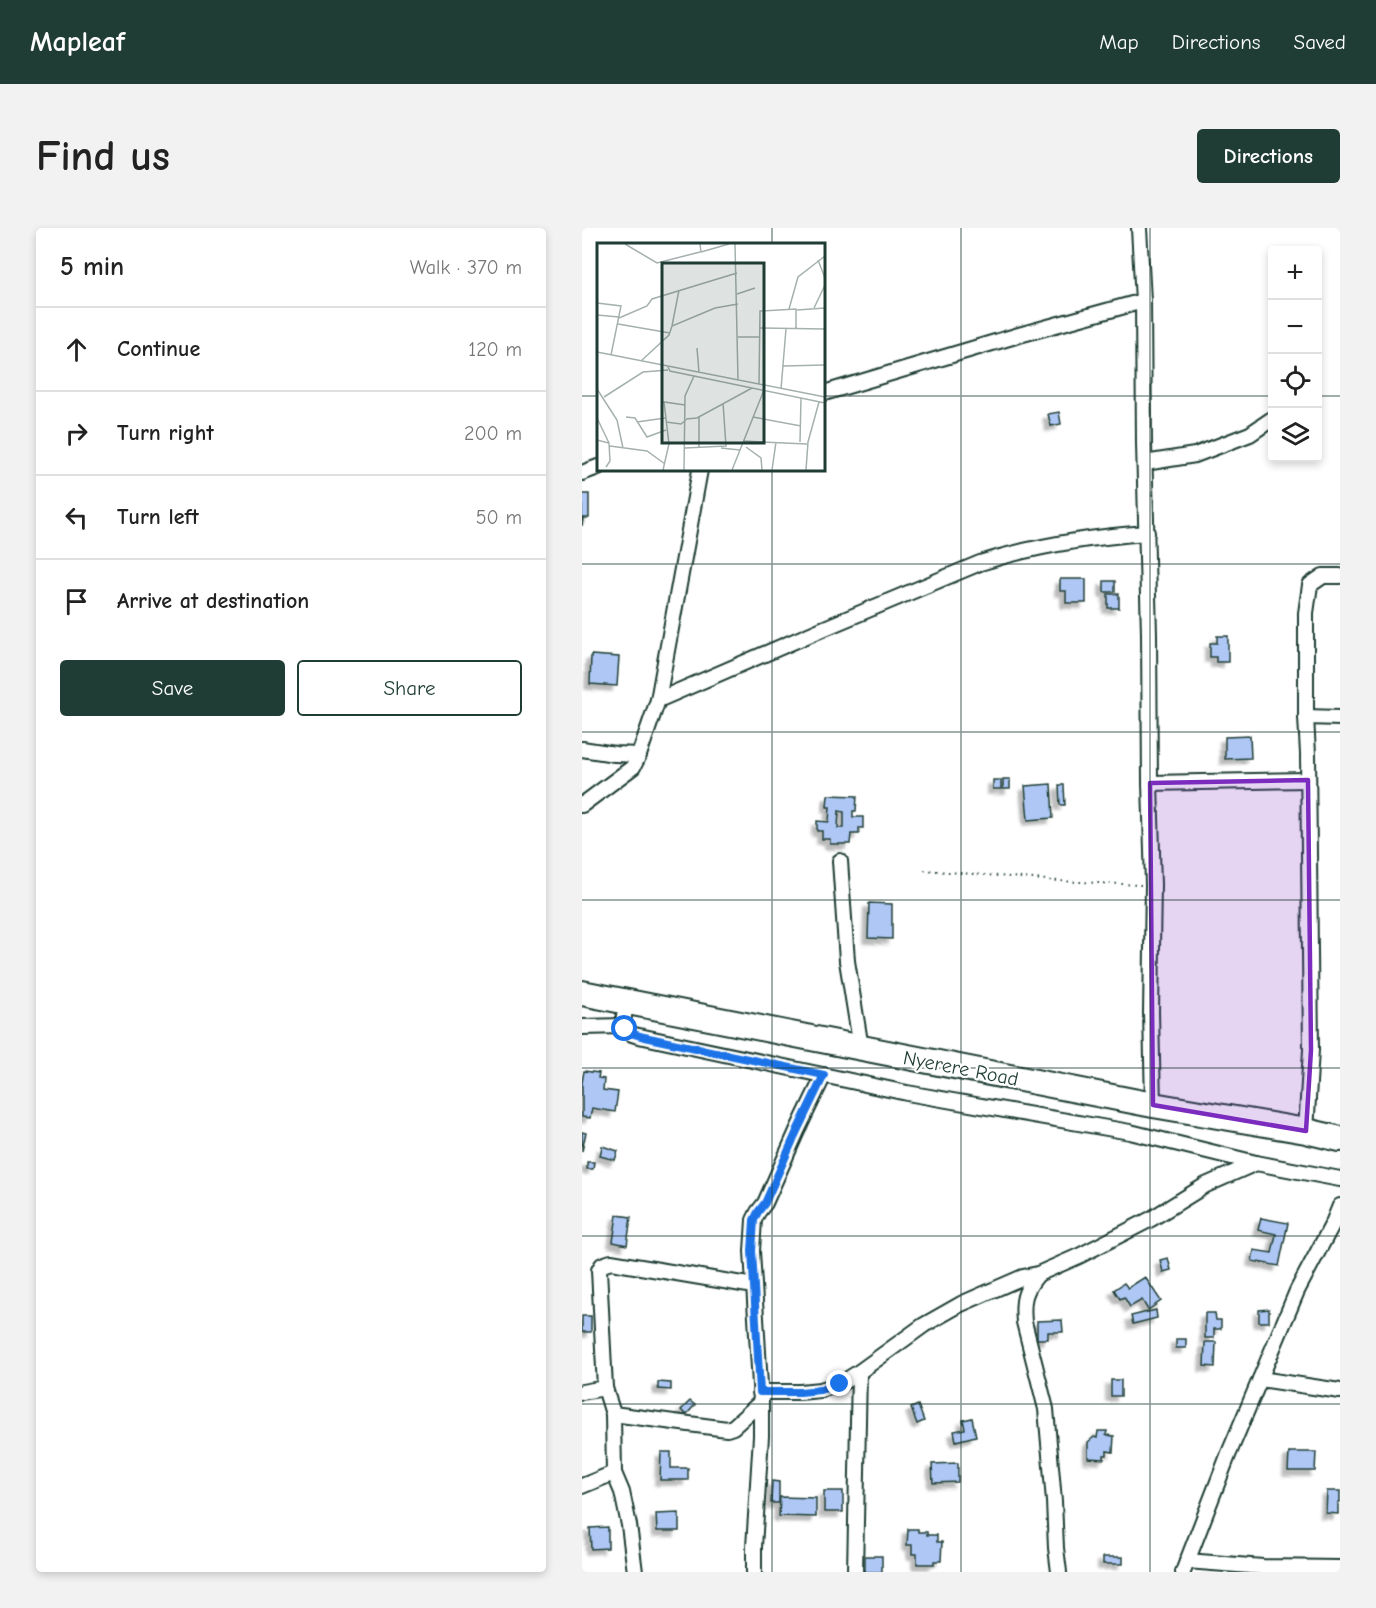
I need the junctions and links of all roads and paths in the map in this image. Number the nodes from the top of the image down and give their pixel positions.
1 (1139, 228) edge
2 (1143, 301) junction
3 (825, 393) edge
4 (1268, 422) edge
5 (1145, 464) junction
6 (597, 467) edge
7 (700, 471) edge
8 (582, 473) edge
9 (1147, 533) junction
10 (1340, 576) edge
11 (658, 700) junction
12 (1306, 717) junction
13 (1340, 718) edge
14 (582, 749) edge
15 (639, 755) junction
16 (1308, 780) junction
17 (1150, 783) junction
18 (582, 805) edge
19 (840, 861) dead end
20 (924, 870) dead end
21 (1153, 885) junction
22 (582, 993) edge
23 (626, 1014) junction
24 (582, 1027) edge
25 (861, 1048) junction
26 (824, 1075) junction
27 (1152, 1105) junction
28 (1306, 1131) junction
29 (1340, 1139) edge
30 (1256, 1163) junction
31 (1340, 1179) edge
32 (1340, 1206) edge
33 (1038, 1274) junction
34 (754, 1286) junction
35 (859, 1372) junction
36 (1260, 1379) junction
37 (605, 1388) junction
38 (1340, 1391) edge
39 (582, 1392) edge
40 (761, 1397) junction
41 (613, 1414) junction
42 (614, 1473) junction
43 (582, 1486) edge
44 (1185, 1566) edge
45 (1340, 1568) edge
46 (1260, 1569) edge
47 (635, 1572) edge
48 (754, 1572) edge
49 (855, 1572) edge
50 (1059, 1572) edge

1 - 2 street
2 - 3 street
2 - 5 street
4 - 5 street
5 - 9 street
6 - 8 street
7 - 11 street
9 - 11 street
9 - 17 street
10 - 12 street
11 - 15 street
12 - 13 street
12 - 16 street
14 - 15 street
15 - 18 street
16 - 17 street
16 - 28 street
17 - 21 street
19 - 25 street
20 - 21 path
21 - 27 street
22 - 23 highway, Nyerere Road
23 - 24 street
23 - 25 highway, Nyerere Road
23 - 26 street
25 - 27 highway, Nyerere Road
26 - 30 street
26 - 34 street
27 - 28 highway, Nyerere Road
28 - 29 highway, Nyerere Road
30 - 31 street
30 - 33 street
32 - 36 street
33 - 35 street
33 - 50 street
34 - 37 street
34 - 40 street
35 - 40 street
35 - 49 street
36 - 38 street
36 - 44 street
37 - 39 street
37 - 41 street
40 - 41 street
40 - 48 street
41 - 42 street
42 - 43 street
42 - 47 street
44 - 46 street
45 - 46 street

